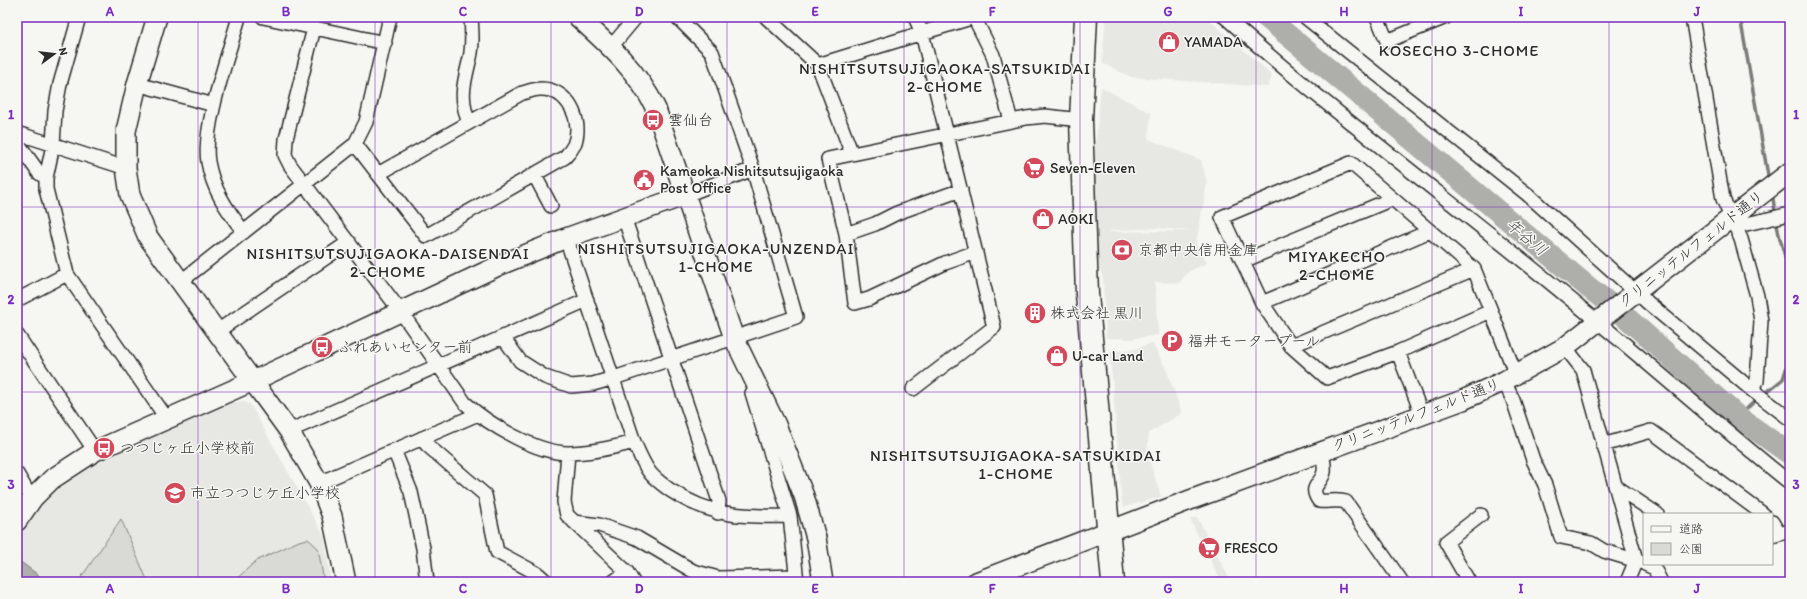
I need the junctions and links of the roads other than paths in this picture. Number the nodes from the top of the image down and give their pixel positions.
1 (79, 17) edge
2 (157, 17) edge
3 (238, 17) edge
4 (263, 17) edge
5 (390, 17) edge
6 (471, 17) edge
7 (578, 17) edge
8 (636, 17) edge
9 (677, 17) edge
10 (781, 17) edge
11 (915, 17) edge
12 (974, 17) edge
13 (1086, 17) edge
14 (1225, 17) edge
15 (1305, 17) edge
16 (1377, 17) edge
17 (1692, 17) edge
18 (1441, 18) edge
19 (767, 19) edge
20 (314, 28) junction
21 (922, 33) junction
22 (385, 43) junction
23 (611, 47) junction
24 (818, 65) junction
25 (137, 84) junction
26 (214, 105) junction
27 (1081, 120) junction
28 (1011, 121) junction
29 (469, 123) junction
30 (17, 133) edge
31 (947, 134) junction
32 (17, 142) edge
33 (355, 144) junction
34 (53, 145) junction
35 (852, 154) junction
36 (126, 168) junction
37 (753, 169) junction
38 (1790, 172) edge
39 (378, 174) junction
40 (534, 174) junction
41 (46, 178) junction
42 (304, 184) junction
43 (961, 190) junction
44 (686, 195) junction
45 (1392, 199) junction
46 (551, 206) dead end
47 (1790, 214) edge
48 (624, 217) junction
49 (1731, 218) junction
50 (1430, 231) junction
51 (244, 232) junction
52 (846, 234) junction
53 (566, 238) junction
54 (348, 242) junction
55 (976, 252) junction
56 (1243, 261) junction
57 (1474, 269) junction
58 (67, 274) junction
59 (180, 283) junction
60 (1632, 295) junction
61 (17, 300) edge
62 (587, 300) junction
63 (1262, 303) junction
64 (1491, 310) junction
65 (401, 312) junction
66 (1601, 319) junction
67 (216, 332) junction
68 (503, 337) junction
69 (734, 338) junction
70 (18, 340) edge
71 (1291, 346) junction
72 (1565, 347) junction
73 (1398, 352) junction
74 (672, 359) junction
75 (438, 366) junction
76 (614, 378) junction
77 (1510, 378) junction
78 (253, 381) junction
79 (913, 389) dead end
80 (1752, 390) junction
81 (478, 414) junction
82 (1422, 415) junction
83 (167, 419) junction
84 (1790, 419) edge
85 (289, 431) junction
86 (422, 438) junction
87 (634, 442) junction
88 (1604, 444) junction
89 (394, 450) junction
90 (95, 451) junction
91 (1322, 452) junction
92 (568, 453) junction
93 (17, 474) edge
94 (318, 483) junction
95 (1790, 483) edge
96 (1615, 486) junction
97 (33, 498) junction
98 (718, 513) junction
99 (1656, 513) edge
100 (1762, 513) edge
101 (1481, 515) dead end
102 (790, 516) junction
103 (17, 521) edge
104 (574, 522) junction
105 (1773, 524) edge
106 (1108, 532) junction
107 (1780, 534) edge
108 (1643, 554) edge
109 (1643, 563) edge
110 (1646, 565) edge
111 (1648, 565) edge
112 (630, 577) edge
113 (797, 579) edge
114 (717, 580) edge
115 (346, 582) edge
116 (427, 582) edge
117 (547, 582) edge
118 (613, 582) edge
119 (823, 582) edge
120 (976, 582) edge
121 (1113, 582) edge
122 (1402, 582) edge
123 (1469, 582) edge
124 (1627, 582) edge
125 (1661, 582) edge

1 - 34 street
2 - 25 street
3 - 26 street
4 - 20 street
5 - 22 street
6 - 29 street
7 - 23 street
8 - 23 street
9 - 37 street
10 - 19 street
11 - 21 street
12 - 21 street
12 - 28 street
13 - 27 highway
14 - 66 street
15 - 60 street
16 - 18 street
17 - 49 street
19 - 24 street
20 - 22 street
20 - 42 street
21 - 24 street
21 - 31 street
22 - 33 street
23 - 44 street
24 - 35 street
25 - 26 street
25 - 36 street
26 - 51 street
27 - 28 street
27 - 106 highway
28 - 31 street
29 - 39 street
29 - 40 street
30 - 34 street
31 - 35 street
31 - 43 street
32 - 41 street
33 - 39 street
33 - 42 street
34 - 36 street
34 - 41 street
35 - 52 street
36 - 59 street
37 - 44 street
37 - 69 street
38 - 49 street, クリニッテルフェルド通り
39 - 40 street
40 - 46 street
41 - 58 street
42 - 51 street
42 - 54 street
43 - 52 street
43 - 55 street
44 - 48 street
44 - 69 street
45 - 50 street
45 - 56 street
45 - 56 street
47 - 49 street
48 - 53 street
48 - 74 street
49 - 60 street, クリニッテルフェルド通り
49 - 80 street
50 - 57 street
50 - 63 street
51 - 59 street
52 - 55 street
53 - 62 street
53 - 65 street
54 - 65 street
54 - 67 street
55 - 79 street
56 - 63 street
57 - 64 street
57 - 71 street
58 - 61 street
58 - 83 street
59 - 67 street
60 - 66 street, クリニッテルフェルド通り
60 - 80 street
62 - 68 street
62 - 76 street
63 - 71 street
64 - 73 street
64 - 77 street
65 - 75 street
65 - 78 street
66 - 72 street, クリニッテルフェルド通り
66 - 95 street
67 - 78 street
68 - 75 street
68 - 76 street
69 - 74 street
69 - 102 street
69 - 119 street
70 - 90 street
71 - 73 street
72 - 77 street, クリニッテルフェルド通り
72 - 88 street
73 - 82 street
74 - 76 street
74 - 98 street
75 - 81 street
75 - 85 street
76 - 87 street
77 - 82 street, クリニッテルフェルド通り
77 - 109 street
78 - 83 street
78 - 85 street
80 - 84 street
81 - 86 street
81 - 92 street
82 - 91 street, クリニッテルフェルド通り
83 - 90 street
85 - 94 street
86 - 89 street
86 - 117 street
87 - 92 street
87 - 98 street
88 - 96 street
88 - 100 street
89 - 94 street
89 - 116 street
90 - 97 street
91 - 106 street, クリニッテルフェルド通り
91 - 122 street
92 - 104 street
93 - 97 street
94 - 115 street
96 - 99 street
96 - 108 street
97 - 103 street
98 - 102 street
101 - 123 street
102 - 113 street
104 - 112 street
104 - 114 street
105 - 107 street
106 - 120 street, クリニッテルフェルド通り
106 - 121 highway
110 - 124 street
111 - 125 street
112 - 118 street
113 - 114 street

